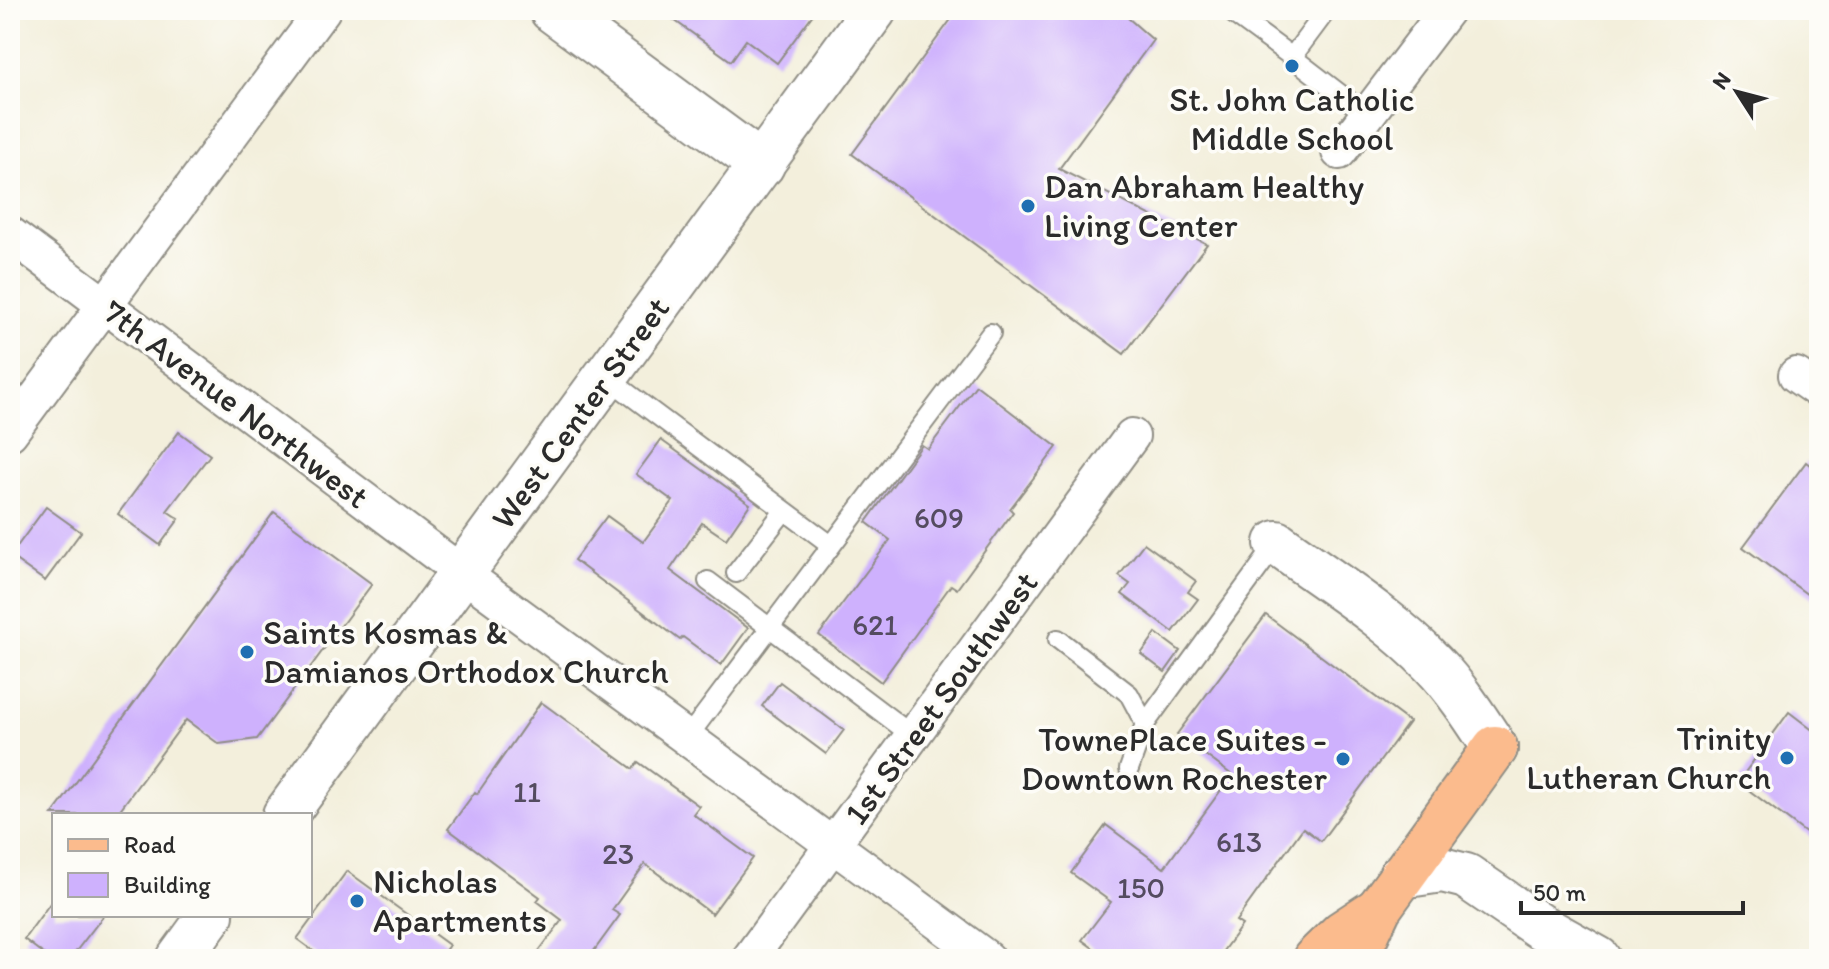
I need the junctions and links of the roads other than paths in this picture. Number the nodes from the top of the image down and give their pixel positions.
1 (323, 10) edge
2 (552, 10) edge
3 (874, 10) edge
4 (1228, 10) edge
5 (1327, 10) edge
6 (1442, 12) edge
7 (1292, 57) junction
8 (1366, 114) junction
9 (1339, 152) dead end
10 (762, 165) junction
11 (10, 234) edge
12 (105, 305) junction
13 (991, 333) dead end
14 (606, 377) junction
15 (10, 433) edge
16 (1132, 436) dead end
17 (784, 511) junction
18 (1277, 543) joint
19 (831, 545) junction
20 (462, 573) junction
21 (736, 573) dead end
22 (708, 581) dead end
23 (770, 627) junction
24 (1058, 639) dead end
25 (1145, 724) junction
26 (913, 736) junction
27 (687, 738) junction
28 (1495, 748) joint
29 (1129, 769) dead end
30 (286, 813) edge
31 (833, 847) junction
32 (1390, 892) junction
33 (210, 917) edge
34 (1603, 956) edge
35 (179, 959) edge
36 (749, 959) edge
37 (988, 959) edge
38 (1315, 959) edge
39 (1355, 959) edge

1 - 12 street
2 - 10 street
3 - 10 street, West Center Street
4 - 7 lane
5 - 7 lane
6 - 8 street
7 - 8 lane
8 - 9 street
10 - 14 street, West Center Street
11 - 12 street, 7th Avenue Northwest
12 - 15 street
12 - 20 street, 7th Avenue Northwest
13 - 19 lane
14 - 17 lane
14 - 20 street, West Center Street
16 - 26 street, 1st Street Southwest
17 - 19 lane
17 - 21 lane
18 - 25 lane
18 - 28 street
19 - 23 lane
20 - 27 street, 7th Avenue Northwest
20 - 30 street, West Center Street
22 - 23 lane
23 - 26 lane
23 - 27 lane
24 - 25 lane
25 - 29 lane
26 - 31 street, 1st Street Southwest
27 - 31 street, 7th Avenue Northwest
28 - 32 main road
31 - 36 street, 1st Street Southwest
31 - 37 street, 7th Avenue Northwest
32 - 34 street
32 - 38 main road
32 - 39 main road
33 - 35 street

